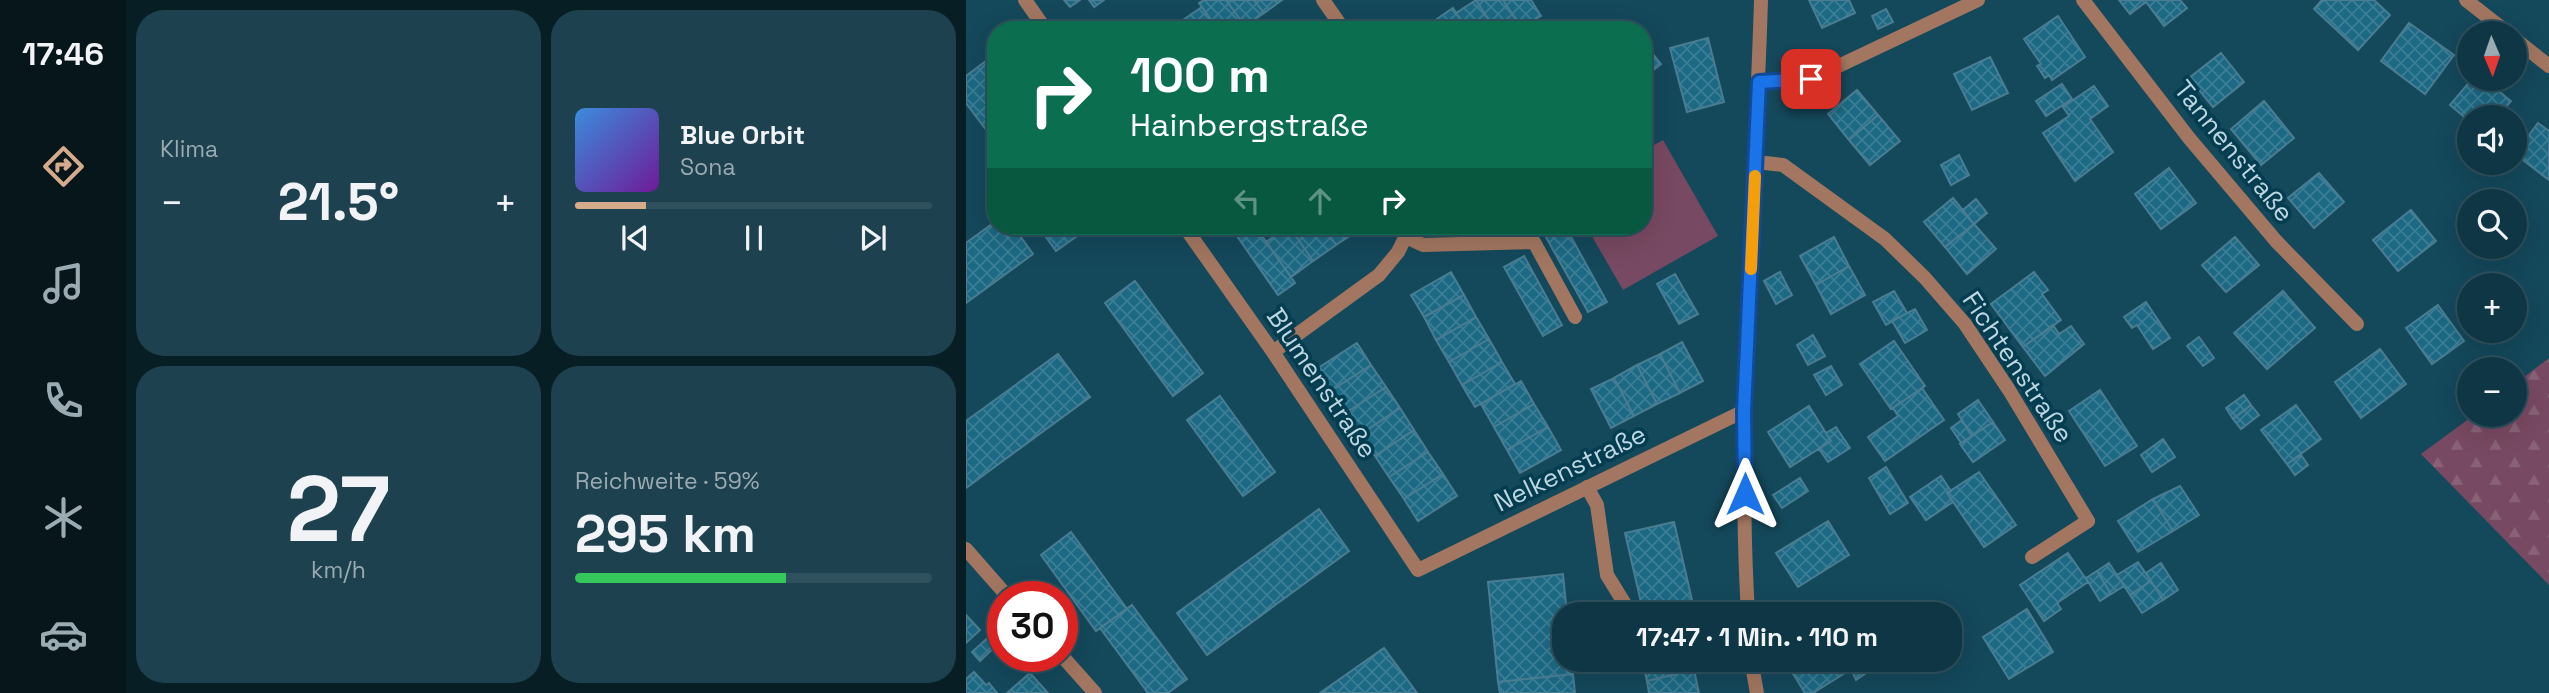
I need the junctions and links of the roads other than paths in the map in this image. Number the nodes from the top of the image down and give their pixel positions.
1 (1025, 0) edge
2 (1322, 0) edge
3 (1761, 0) edge
4 (1978, 0) edge
5 (2083, 0) edge
6 (2466, 0) edge
7 (1040, 21) edge
8 (1337, 21) edge
9 (2493, 21) edge
10 (2527, 49) edge
11 (2549, 66) edge
12 (1759, 82) junction
13 (1756, 162) junction
14 (1190, 235) edge
15 (1406, 235) edge
16 (1412, 235) edge
17 (1575, 317) dead end
18 (2357, 324) dead end
19 (1273, 352) junction
20 (1744, 411) junction
21 (1587, 487) junction
22 (966, 549) edge
23 (2032, 557) dead end
24 (1418, 570) joint
25 (994, 581) edge
26 (1624, 602) edge
27 (1748, 602) edge
28 (1076, 672) edge
29 (1753, 672) edge
30 (1094, 693) edge
31 (1757, 693) edge

1 - 7 street
2 - 8 street
3 - 12 street
4 - 12 street
5 - 18 street, Tannenstraße
6 - 9 street
10 - 11 street
12 - 13 street
13 - 20 street
13 - 23 street, Fichtenstraße
14 - 19 street, Blumenstraße
15 - 19 street
16 - 17 street
19 - 24 street, Blumenstraße
20 - 21 street, Nelkenstraße
20 - 27 street
21 - 24 street, Nelkenstraße
21 - 26 street
22 - 25 street
28 - 30 street
29 - 31 street

